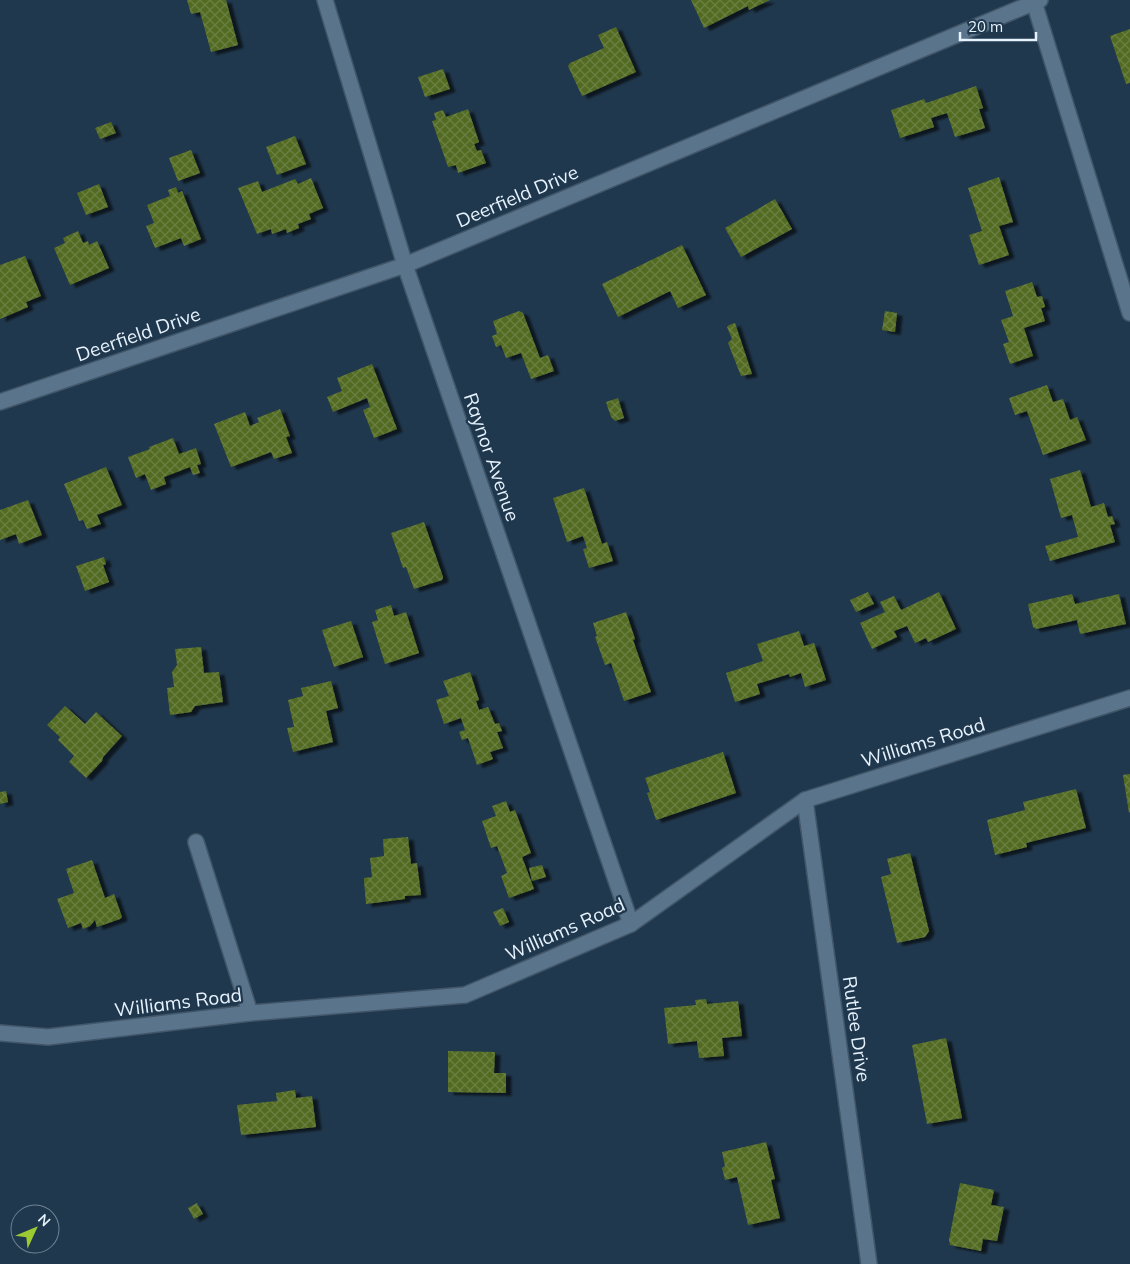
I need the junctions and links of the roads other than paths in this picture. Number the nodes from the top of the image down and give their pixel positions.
1 (325, 0) edge
2 (1037, 1) edge
3 (405, 264) junction
4 (1130, 313) edge
5 (0, 402) edge
6 (1130, 698) edge
7 (805, 800) junction
8 (196, 842) dead end
9 (631, 924) junction
10 (250, 1013) junction
11 (0, 1033) edge
12 (869, 1264) edge

1 - 3 street, Raynor Avenue
2 - 3 street, Deerfield Drive
2 - 4 street
3 - 5 street, Deerfield Drive
3 - 9 street, Raynor Avenue
6 - 7 street, Williams Road
7 - 9 street, Williams Road
7 - 12 street, Rutlee Drive
8 - 10 street
9 - 10 street, Williams Road
10 - 11 street, Williams Road

